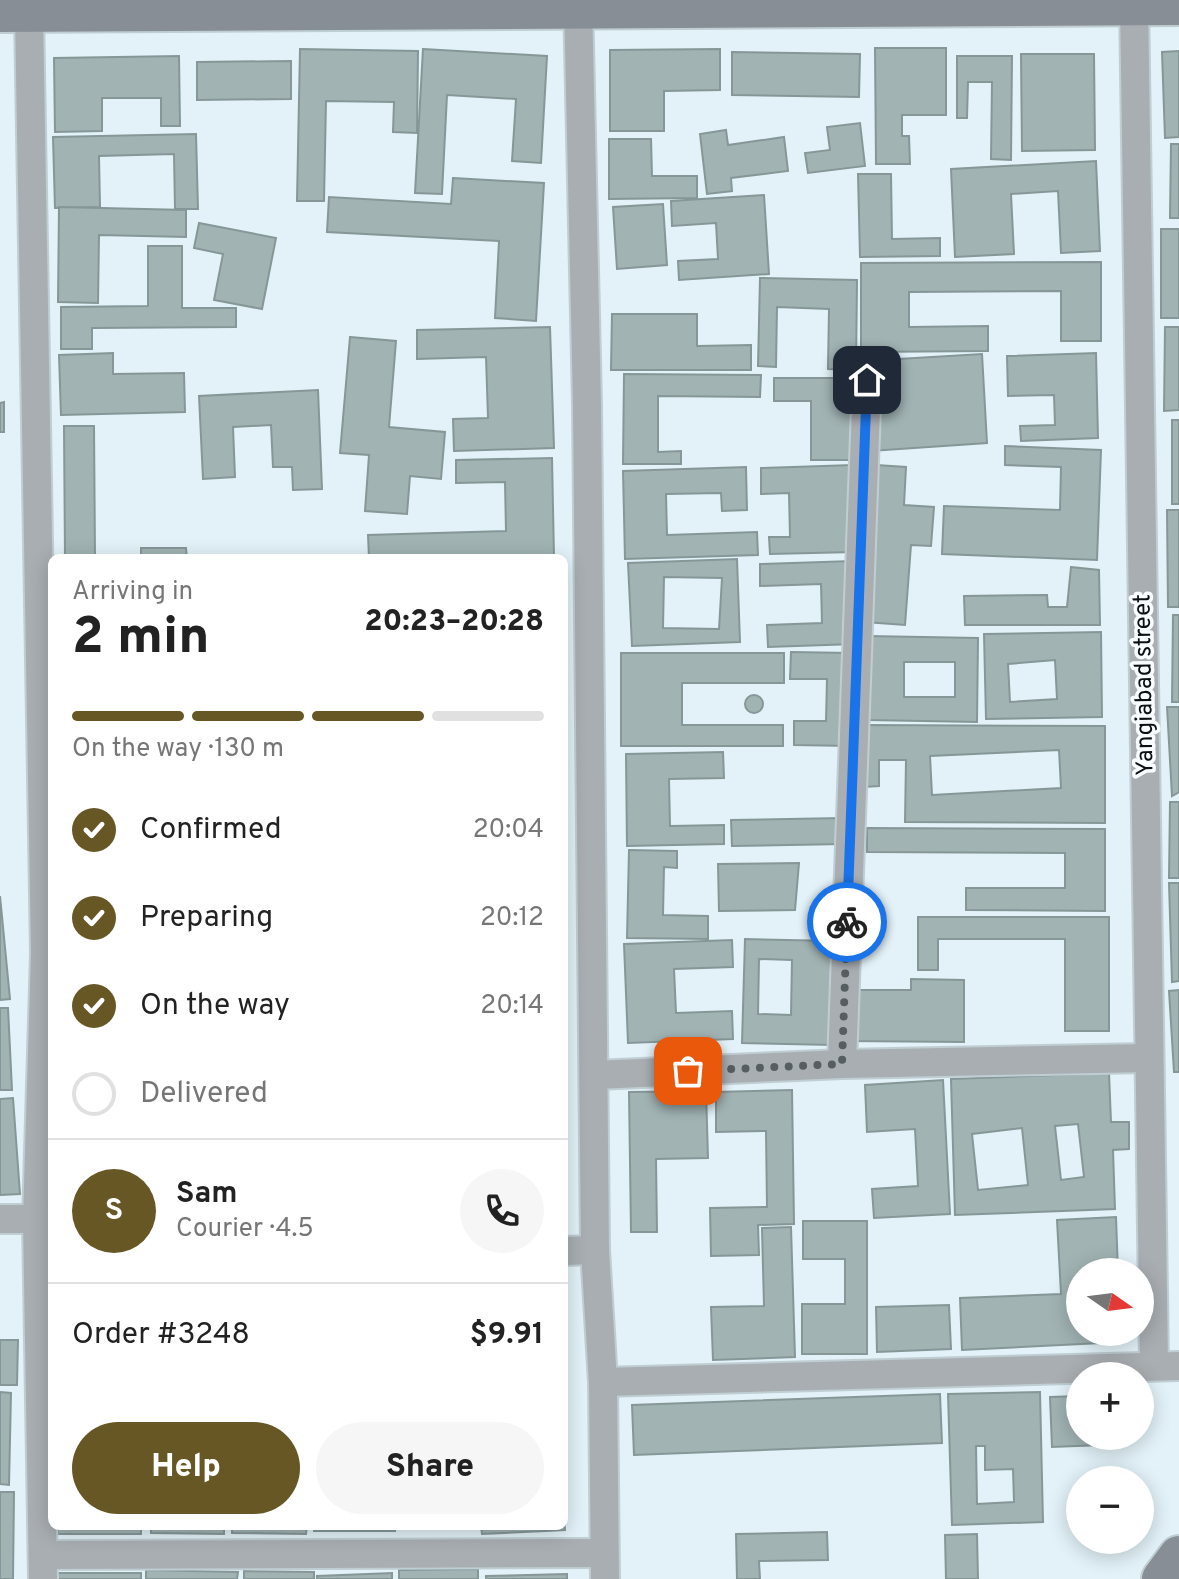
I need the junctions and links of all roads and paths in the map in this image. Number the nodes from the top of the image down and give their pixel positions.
1 (1134, 2) edge
2 (578, 5) edge
3 (1179, 5) edge
4 (14, 12) edge
5 (867, 380) dead end
6 (1148, 1058) junction
7 (842, 1064) junction
8 (596, 1075) junction
9 (0, 1219) edge
10 (37, 1219) junction
11 (595, 1250) junction
12 (568, 1251) edge
13 (46, 1259) edge
14 (1167, 1366) edge
15 (603, 1382) junction
16 (1179, 1556) edge
17 (604, 1566) edge
18 (44, 1567) edge
19 (1162, 1579) edge

1 - 2 main road
1 - 3 main road
1 - 6 street, Yangiabad street
2 - 4 main road
2 - 8 street
4 - 10 street
5 - 7 street
6 - 7 street
6 - 14 street, Yangiabad street
7 - 8 street
8 - 11 street
9 - 10 street
10 - 13 street
11 - 12 street
11 - 15 street
13 - 18 street
14 - 15 street
15 - 17 street
16 - 19 main road
17 - 18 street

